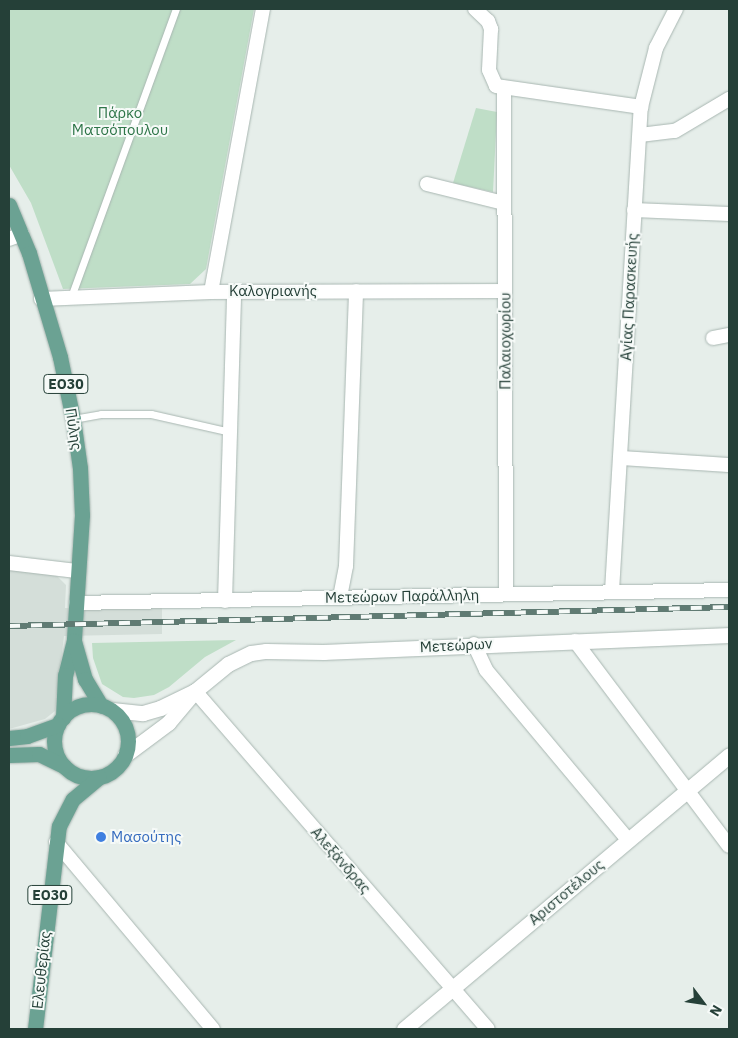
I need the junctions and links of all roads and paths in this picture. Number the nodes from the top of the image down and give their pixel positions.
1 (176, 9) edge
2 (263, 9) edge
3 (475, 9) edge
4 (676, 9) edge
5 (504, 90) junction
6 (729, 99) edge
7 (641, 107) junction
8 (640, 135) junction
9 (427, 184) dead end
10 (504, 203) junction
11 (9, 205) edge
12 (634, 210) junction
13 (729, 214) edge
14 (15, 236) edge
15 (356, 291) junction
16 (504, 291) junction
17 (211, 292) junction
18 (234, 292) junction
19 (71, 297) junction
20 (41, 298) junction
21 (729, 335) edge
22 (713, 338) dead end
23 (73, 419) junction
24 (230, 432) junction
25 (621, 458) junction
26 (729, 466) edge
27 (9, 563) edge
28 (78, 571) junction
29 (729, 590) edge
30 (612, 591) junction
31 (506, 593) junction
32 (340, 597) junction
33 (225, 601) junction
34 (76, 603) junction
35 (729, 635) edge
36 (74, 640) junction
37 (575, 640) junction
38 (474, 644) junction
39 (195, 691) junction
40 (107, 708) junction
41 (60, 721) junction
42 (9, 738) edge
43 (9, 755) edge
44 (125, 755) junction
45 (729, 755) edge
46 (64, 766) junction
47 (98, 777) junction
48 (687, 790) junction
49 (628, 840) junction
50 (56, 842) junction
51 (729, 846) edge
52 (452, 988) junction
53 (35, 1029) edge
54 (213, 1029) edge
55 (404, 1029) edge
56 (488, 1029) edge

1 - 19 lane
2 - 17 street
3 - 5 street
4 - 7 street, Αγίας Παρασκευής
5 - 7 street
5 - 10 street, Παλαιοχωρίου
6 - 8 street
7 - 8 street, Αγίας Παρασκευής
8 - 12 street, Αγίας Παρασκευής
9 - 10 street
10 - 16 street, Παλαιοχωρίου
11 - 14 main road, Πύλης / ΕΟ30
12 - 13 street
12 - 25 street, Αγίας Παρασκευής
14 - 20 main road, Πύλης / ΕΟ30
15 - 16 street, Καλογριανής
15 - 18 street, Καλογριανής
15 - 32 street
16 - 31 street, Παλαιοχωρίου
17 - 18 street, Καλογριανής
17 - 19 street, Καλογριανής
18 - 24 street
19 - 20 street, Καλογριανής
20 - 23 main road, Πύλης / ΕΟ30
21 - 22 street
23 - 24 lane
23 - 28 main road, Πύλης / ΕΟ30
24 - 33 street
25 - 26 street
25 - 30 street, Αγίας Παρασκευής
27 - 28 street
28 - 34 main road, Πύλης / ΕΟ30
29 - 30 street, Μετεώρων Παράλληλη
30 - 31 street, Μετεώρων Παράλληλη
31 - 32 street, Μετεώρων Παράλληλη
32 - 33 street, Μετεώρων Παράλληλη
33 - 34 street, Μετεώρων Παράλληλη
34 - 36 main road, ΕΟ30
35 - 37 main road, Μετεώρων
36 - 40 main road, ΕΟ30
36 - 41 main road, ΕΟ30
37 - 38 main road, Μετεώρων
37 - 48 street
38 - 39 main road, Μετεώρων
38 - 49 street
39 - 40 main road, Μετεώρων
39 - 44 main road, Μετεώρων
39 - 52 street, Αλεξάνδρας
40 - 41 main road
40 - 44 main road, ΕΟ30
41 - 42 main road
41 - 46 main road, ΕΟ30
43 - 46 main road
44 - 47 main road, Ελευθερίας / ΕΟ30
45 - 48 main road, Αριστοτέλους
46 - 47 main road
47 - 50 main road, Ελευθερίας / ΕΟ30
48 - 49 main road, Αριστοτέλους
48 - 51 street
49 - 52 main road, Αριστοτέλους
50 - 53 main road, Ελευθερίας / ΕΟ30
50 - 54 street
52 - 55 main road, Αριστοτέλους
52 - 56 street, Αλεξάνδρας

